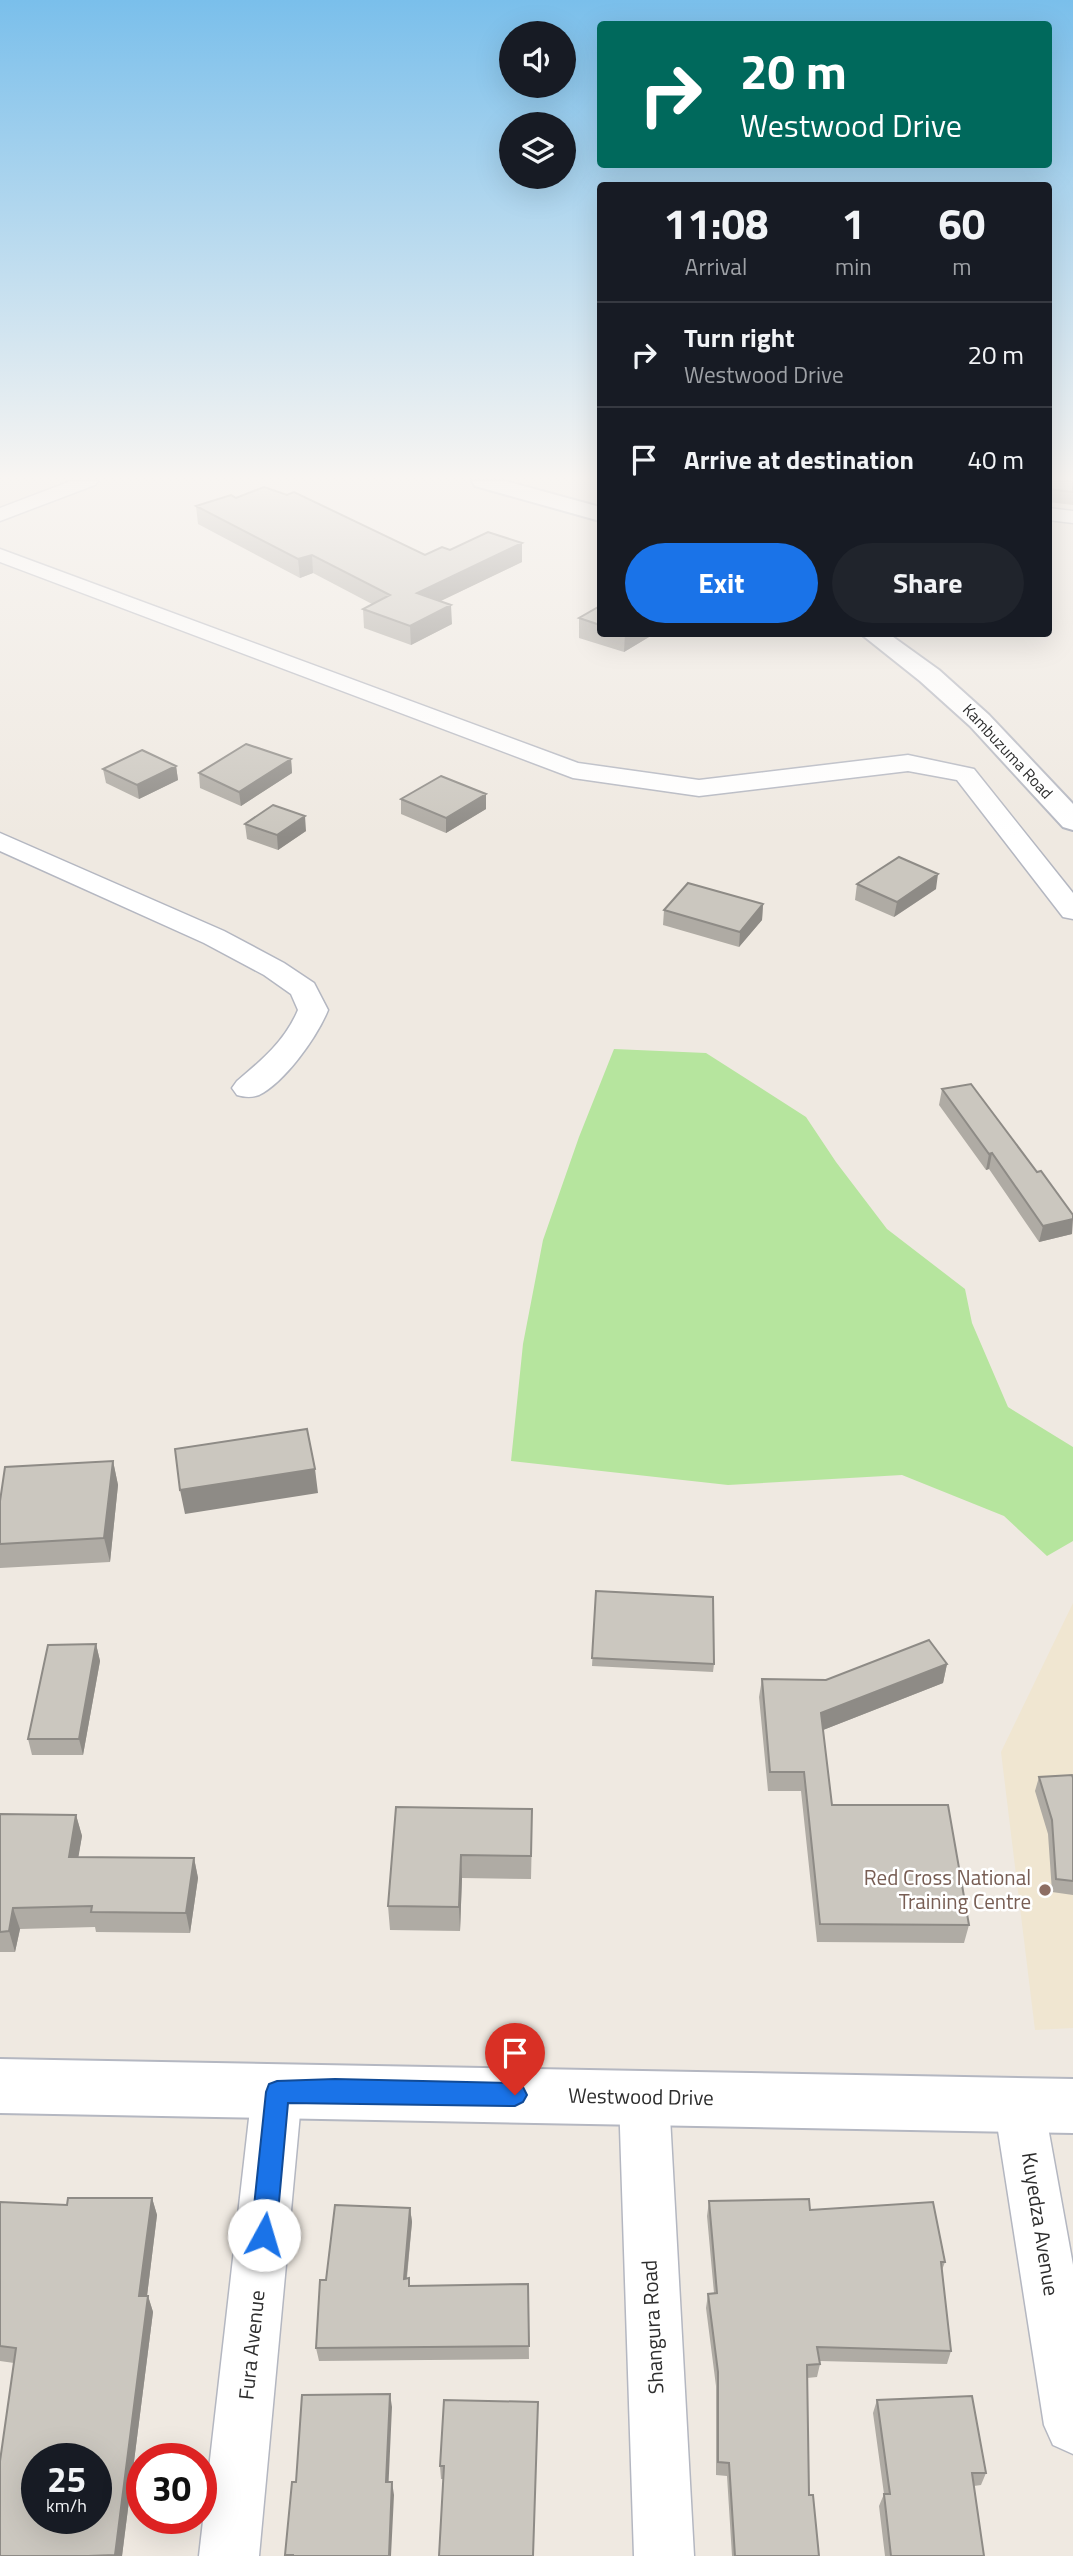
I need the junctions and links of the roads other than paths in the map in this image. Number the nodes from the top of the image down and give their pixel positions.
1 (121, 600) edge
2 (878, 637) edge
3 (1073, 821) edge
4 (0, 841) edge
5 (1073, 911) edge
6 (248, 1087) dead end
7 (0, 2086) edge
8 (277, 2092) junction
9 (644, 2098) junction
10 (1020, 2105) junction
11 (1073, 2106) edge
12 (1073, 2425) edge
13 (229, 2556) edge
14 (664, 2556) edge

1 - 5 street
2 - 3 main road, Kambuzuma Road
4 - 6 street
7 - 8 main road, Westwood Drive
8 - 9 main road, Westwood Drive
8 - 13 street, Fura Avenue
9 - 10 main road, Westwood Drive
9 - 14 street, Shangura Road
10 - 11 main road, Westwood Drive
10 - 12 street, Kuyedza Avenue

